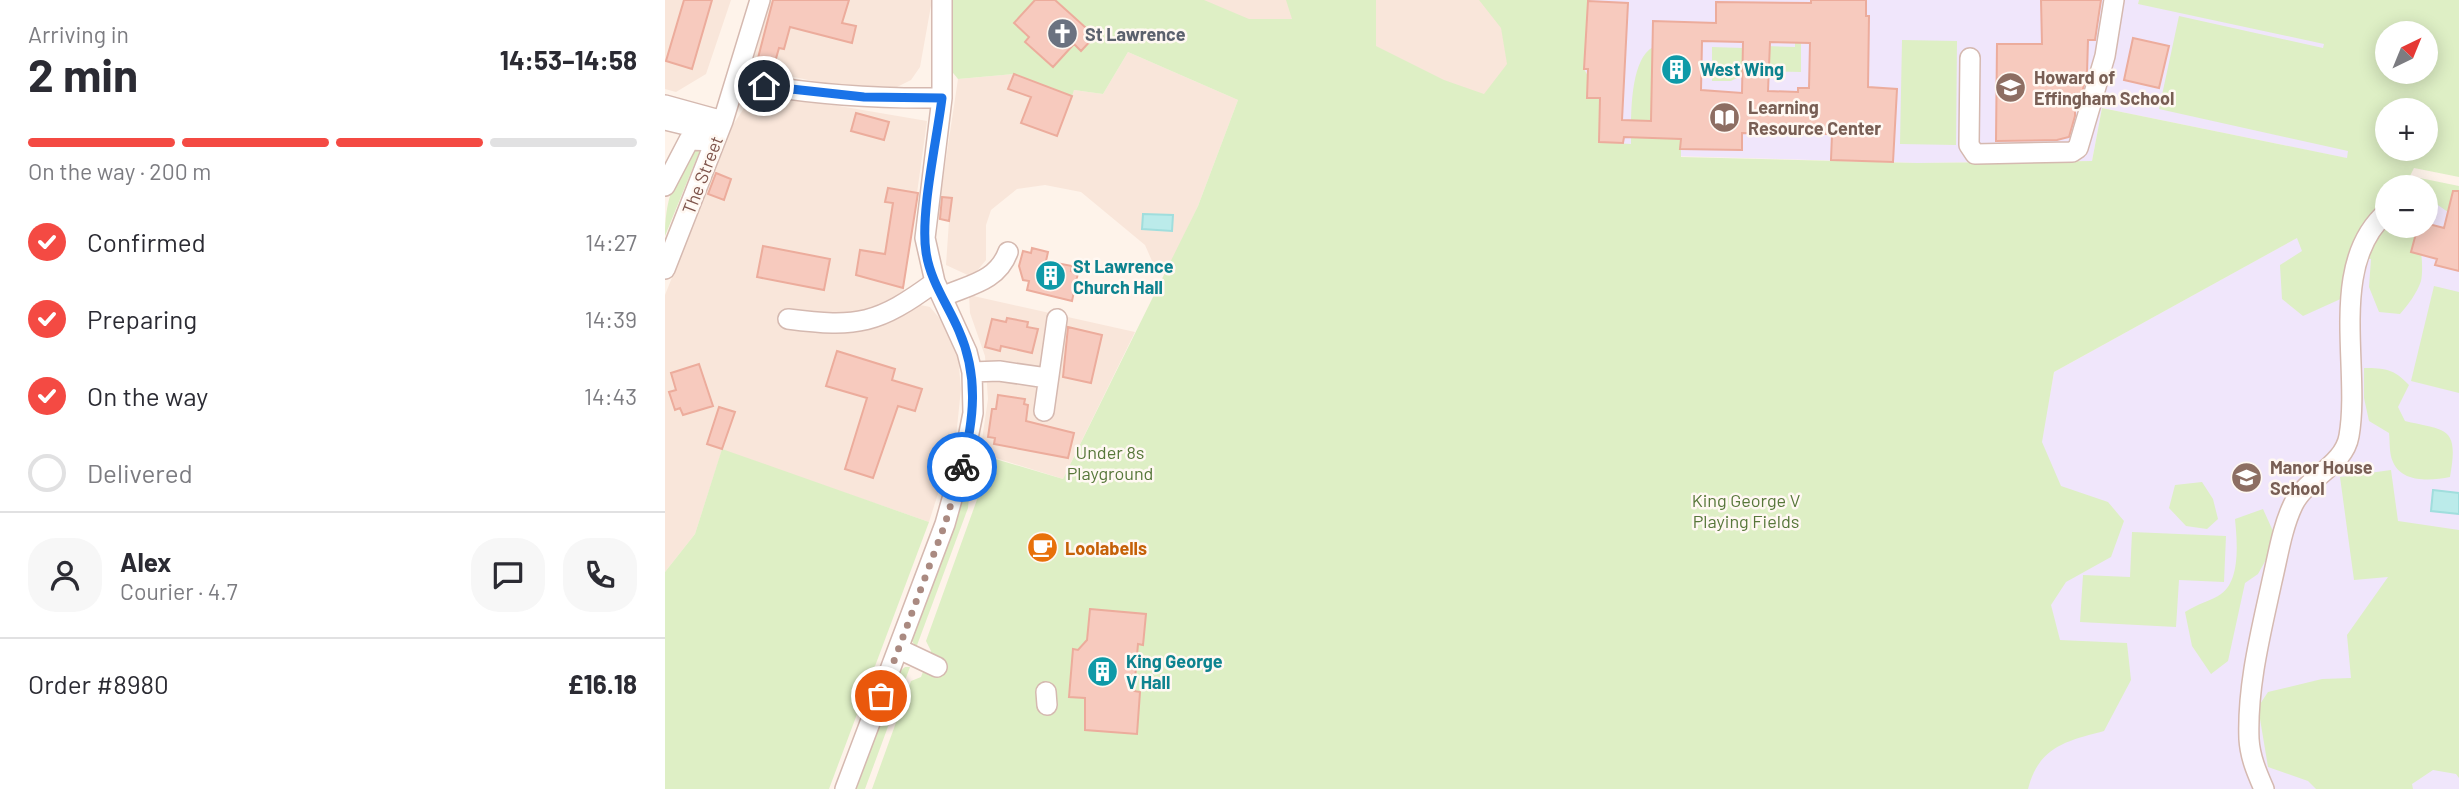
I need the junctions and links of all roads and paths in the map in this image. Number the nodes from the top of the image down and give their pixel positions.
1 (760, 0) edge
2 (942, 0) edge
3 (2114, 0) edge
4 (1970, 58) dead end
5 (737, 80) junction
6 (942, 98) junction
7 (665, 105) edge
8 (665, 120) edge
9 (719, 132) junction
10 (665, 186) edge
11 (2375, 225) edge
12 (1009, 252) dead end
13 (665, 269) edge
14 (938, 290) junction
15 (788, 319) dead end
16 (1057, 319) dead end
17 (972, 372) junction
18 (1047, 379) junction
19 (1044, 411) dead end
20 (899, 649) junction
21 (937, 667) dead end
22 (845, 789) edge
23 (2264, 789) edge

1 - 5 street, The Street
2 - 6 street
3 - 4 street
5 - 6 street
5 - 9 street, The Street
6 - 14 street
7 - 9 street
8 - 9 street
9 - 10 street
9 - 13 street, The Street
11 - 23 street
12 - 14 street
14 - 15 street
14 - 17 street
16 - 18 street
17 - 18 street
17 - 20 street
18 - 19 street
20 - 21 street
20 - 22 street

